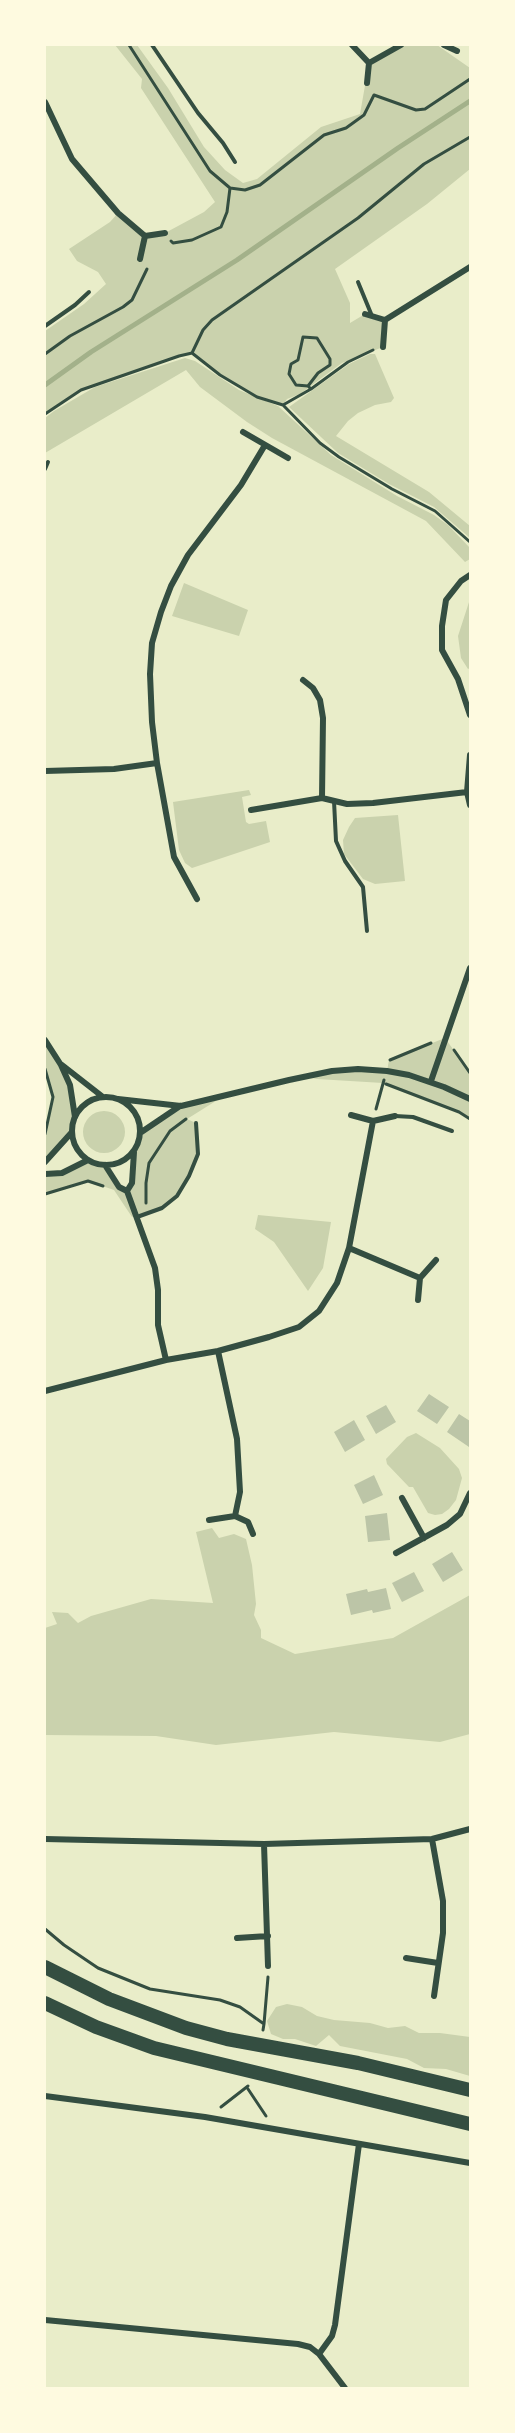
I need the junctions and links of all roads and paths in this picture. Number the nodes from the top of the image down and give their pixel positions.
1 (129, 45) edge
2 (152, 45) edge
3 (352, 45) edge
4 (401, 45) edge
5 (444, 45) edge
6 (457, 51) dead end
7 (369, 63) junction
8 (470, 79) edge
9 (367, 83) dead end
10 (45, 102) edge
11 (470, 137) edge
12 (235, 162) dead end
13 (230, 188) junction
14 (165, 233) joint
15 (145, 236) junction
16 (140, 259) dead end
17 (150, 263) dead end
18 (469, 269) edge
19 (358, 282) dead end
20 (88, 292) dead end
21 (369, 315) joint
22 (385, 320) junction
23 (45, 326) edge
24 (383, 347) joint
25 (192, 353) junction
26 (45, 354) edge
27 (330, 365) junction
28 (335, 372) junction
29 (310, 388) junction
30 (283, 405) junction
31 (45, 414) edge
32 (243, 432) dead end
33 (265, 445) junction
34 (288, 458) dead end
35 (48, 462) dead end
36 (45, 469) edge
37 (470, 542) edge
38 (470, 575) edge
39 (303, 680) dead end
40 (470, 715) edge
41 (470, 755) edge
42 (157, 763) junction
43 (45, 771) edge
44 (467, 792) junction
45 (322, 798) junction
46 (334, 801) junction
47 (470, 805) edge
48 (251, 810) dead end
49 (197, 899) dead end
50 (367, 932) dead end
51 (470, 968) edge
52 (45, 1040) edge
53 (62, 1065) junction
54 (45, 1069) edge
55 (387, 1071) junction
56 (430, 1081) junction
57 (372, 1083) dead end
58 (383, 1083) junction
59 (103, 1097) junction
60 (118, 1099) junction
61 (470, 1099) edge
62 (181, 1106) junction
63 (351, 1115) dead end
64 (395, 1116) joint
65 (75, 1118) junction
66 (186, 1119) dead end
67 (470, 1119) edge
68 (373, 1121) junction
69 (196, 1123) dead end
70 (452, 1131) dead end
71 (72, 1132) junction
72 (140, 1133) junction
73 (45, 1134) edge
74 (134, 1151) junction
75 (88, 1160) junction
76 (45, 1162) edge
77 (105, 1165) junction
78 (45, 1174) edge
79 (105, 1187) dead end
80 (127, 1191) junction
81 (45, 1194) edge
82 (146, 1213) junction
83 (136, 1216) junction
84 (349, 1248) junction
85 (436, 1260) dead end
86 (420, 1278) junction
87 (418, 1300) dead end
88 (218, 1351) junction
89 (166, 1360) junction
90 (45, 1391) edge
91 (470, 1493) edge
92 (402, 1498) dead end
93 (235, 1516) junction
94 (209, 1520) dead end
95 (253, 1534) dead end
96 (424, 1538) junction
97 (396, 1553) dead end
98 (470, 1829) edge
99 (45, 1839) edge
100 (432, 1839) junction
101 (264, 1844) junction
102 (45, 1929) edge
103 (268, 1935) junction
104 (237, 1938) dead end
105 (406, 1958) dead end
106 (438, 1963) junction
107 (268, 1966) joint
108 (45, 1967) edge
109 (434, 1996) dead end
110 (45, 2003) edge
111 (470, 2090) edge
112 (45, 2096) edge
113 (205, 2117) junction
114 (470, 2124) edge
115 (275, 2131) junction
116 (359, 2144) junction
117 (470, 2163) edge
118 (45, 2320) edge
119 (319, 2354) junction
120 (345, 2388) edge

1 - 13 path
2 - 12 lane
3 - 7 street
4 - 7 street
5 - 6 street
7 - 9 street
8 - 13 path
10 - 15 street
11 - 25 path
13 - 14 path
14 - 15 street
15 - 16 street
17 - 26 path
18 - 22 street
19 - 21 lane
20 - 23 lane
21 - 22 street
22 - 24 street
24 - 28 path
25 - 30 path
25 - 31 path
27 - 28 path
27 - 29 path
27 - 29 path
28 - 29 path
29 - 30 path
30 - 37 path
32 - 33 street
33 - 34 street
33 - 42 street
35 - 36 lane
38 - 40 street
39 - 45 street
41 - 44 street
42 - 43 street
42 - 49 street
44 - 46 street
44 - 47 street
45 - 46 street
45 - 48 street
46 - 50 lane
51 - 56 street
52 - 53 street
53 - 59 street
53 - 65 street
54 - 73 path
55 - 56 street
55 - 58 path
55 - 62 street
56 - 61 street
57 - 58 path
58 - 67 path
58 - 68 path
59 - 60 street
59 - 65 street
60 - 62 street
60 - 72 street
62 - 72 street
63 - 68 street
64 - 68 street
64 - 70 lane
65 - 71 street
66 - 82 path
68 - 84 street
69 - 82 lane
71 - 75 street
71 - 76 street
72 - 74 street
74 - 77 street
74 - 80 street
75 - 77 street
75 - 78 street
77 - 80 street
79 - 81 path
80 - 83 street
82 - 83 lane
83 - 89 street
84 - 86 street
84 - 88 street
85 - 86 street
86 - 87 street
88 - 89 street
88 - 93 street
89 - 90 street
91 - 96 street
92 - 96 street
93 - 94 street
93 - 95 street
96 - 97 street
98 - 100 street
99 - 101 street
100 - 101 street
100 - 106 street
101 - 103 street
102 - 107 path
103 - 104 street
103 - 107 street
105 - 106 street
106 - 109 street
108 - 111 highway
110 - 114 highway
112 - 113 street
113 - 115 street
113 - 115 path
115 - 116 street
116 - 117 street
116 - 119 street
118 - 119 street
119 - 120 street

